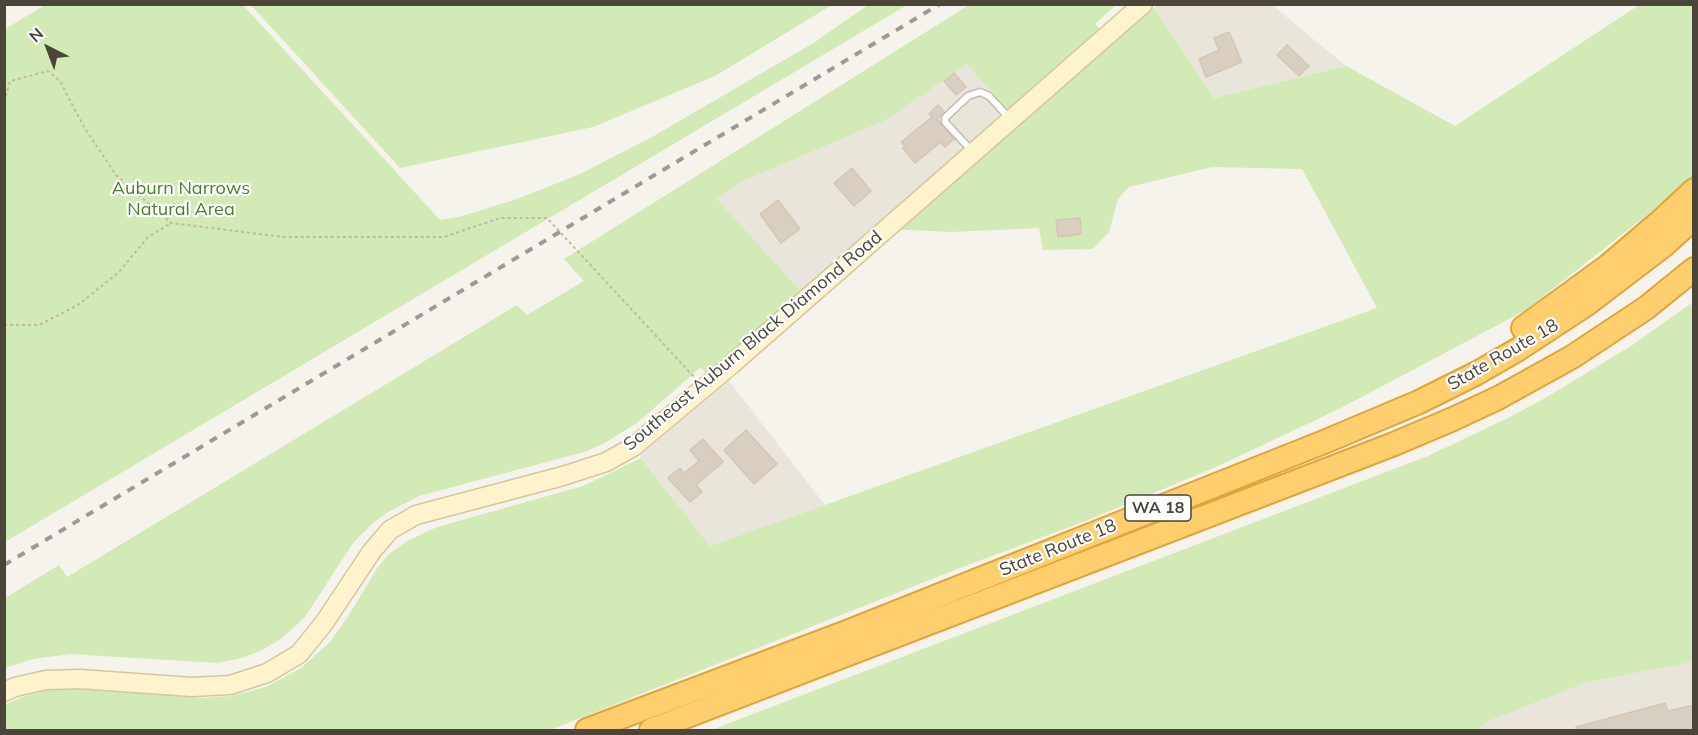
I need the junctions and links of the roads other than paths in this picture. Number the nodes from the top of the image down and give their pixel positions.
1 (1143, 4) edge
2 (1011, 120) junction
3 (974, 152) junction
4 (1694, 190) edge
5 (1694, 218) edge
6 (1689, 275) edge
7 (1323, 442) junction
8 (4, 692) edge
9 (587, 730) edge
10 (651, 730) edge

1 - 2 main road, Southeast Auburn Black Diamond Road
2 - 3 main road, Southeast Auburn Black Diamond Road
2 - 3 lane
3 - 8 main road, Southeast Auburn Black Diamond Road
4 - 7 highway
5 - 7 highway, State Route 18 / WA 18
6 - 10 highway, State Route 18 / WA 18
7 - 9 highway, State Route 18 / WA 18

